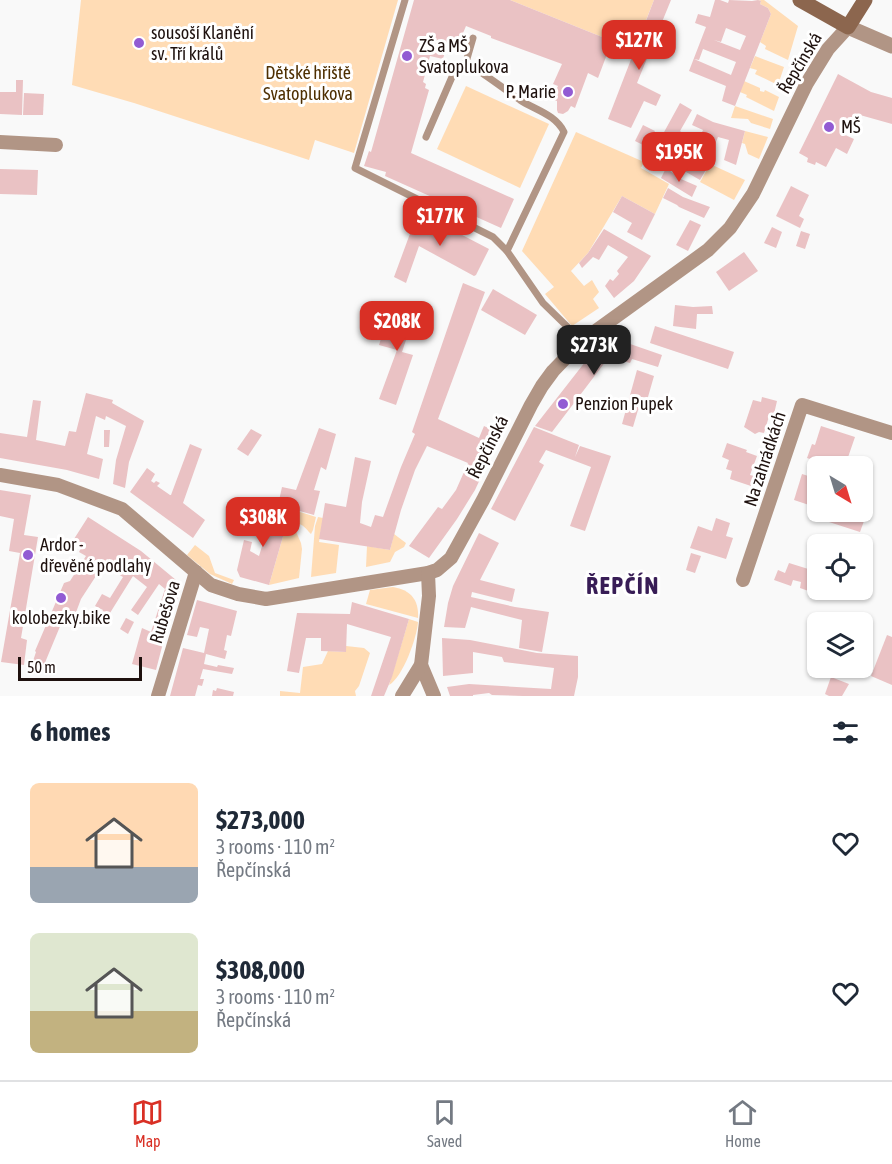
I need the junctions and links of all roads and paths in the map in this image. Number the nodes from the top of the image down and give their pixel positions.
1 (405, 0) edge
2 (800, 0) edge
3 (865, 0) edge
4 (848, 27) junction
5 (473, 38) dead end
6 (892, 46) edge
7 (466, 62) junction
8 (426, 137) dead end
9 (0, 141) edge
10 (56, 145) dead end
11 (507, 251) junction
12 (582, 341) junction
13 (892, 433) edge
14 (0, 474) edge
15 (196, 572) junction
16 (428, 573) junction
17 (743, 580) dead end
18 (421, 665) junction
19 (158, 696) edge
20 (402, 696) edge
21 (434, 696) edge

1 - 11 lane
2 - 4 main road
3 - 4 main road
4 - 6 street, Řepčínská
4 - 12 street, Řepčínská
5 - 7 lane
7 - 8 lane
7 - 11 lane
9 - 10 street
11 - 12 lane
12 - 16 street, Řepčínská
13 - 17 street, Na zahrádkách
14 - 15 street, Řepčínská
15 - 16 street, Řepčínská
15 - 19 street, Rubešova
16 - 18 street
18 - 20 street
18 - 21 street

